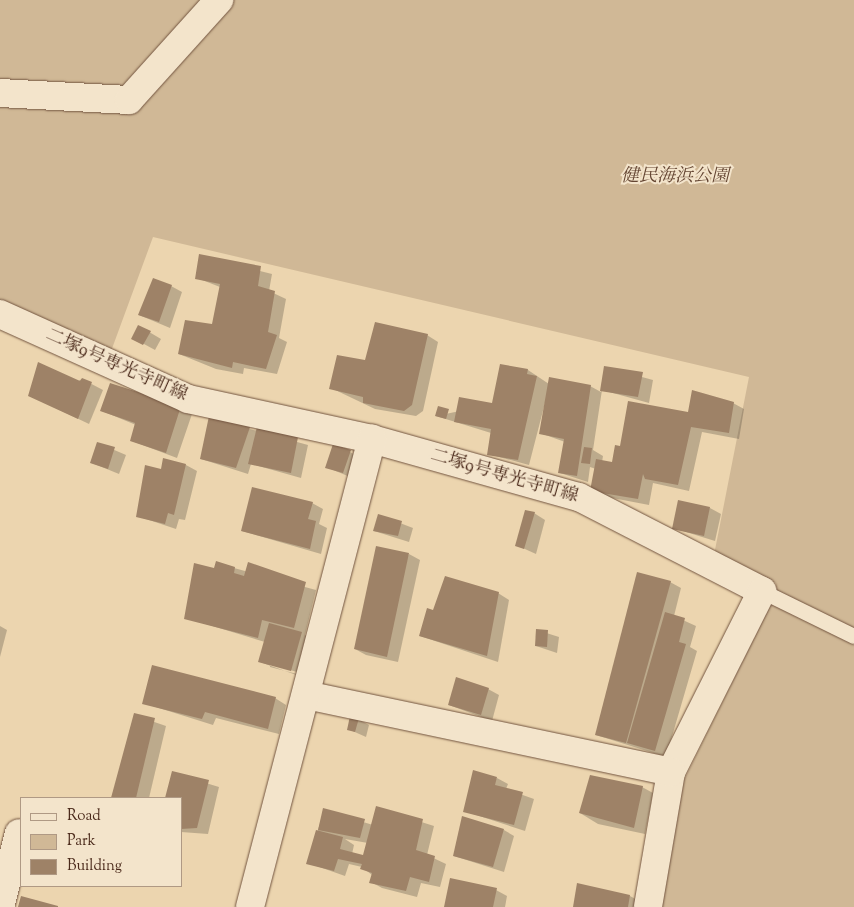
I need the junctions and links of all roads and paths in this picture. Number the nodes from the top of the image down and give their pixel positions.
1 (219, 0) edge
2 (0, 94) edge
3 (0, 314) edge
4 (372, 439) junction
5 (762, 591) junction
6 (854, 636) edge
7 (306, 695) junction
8 (671, 772) junction
9 (19, 833) dead end
10 (0, 907) edge
11 (250, 907) edge
12 (648, 907) edge

1 - 2 street
3 - 4 street, 二塚9号専光寺町線
4 - 5 street, 二塚9号専光寺町線
4 - 7 street
5 - 6 lane
5 - 8 street
7 - 8 street
7 - 11 street
8 - 12 street
9 - 10 street

